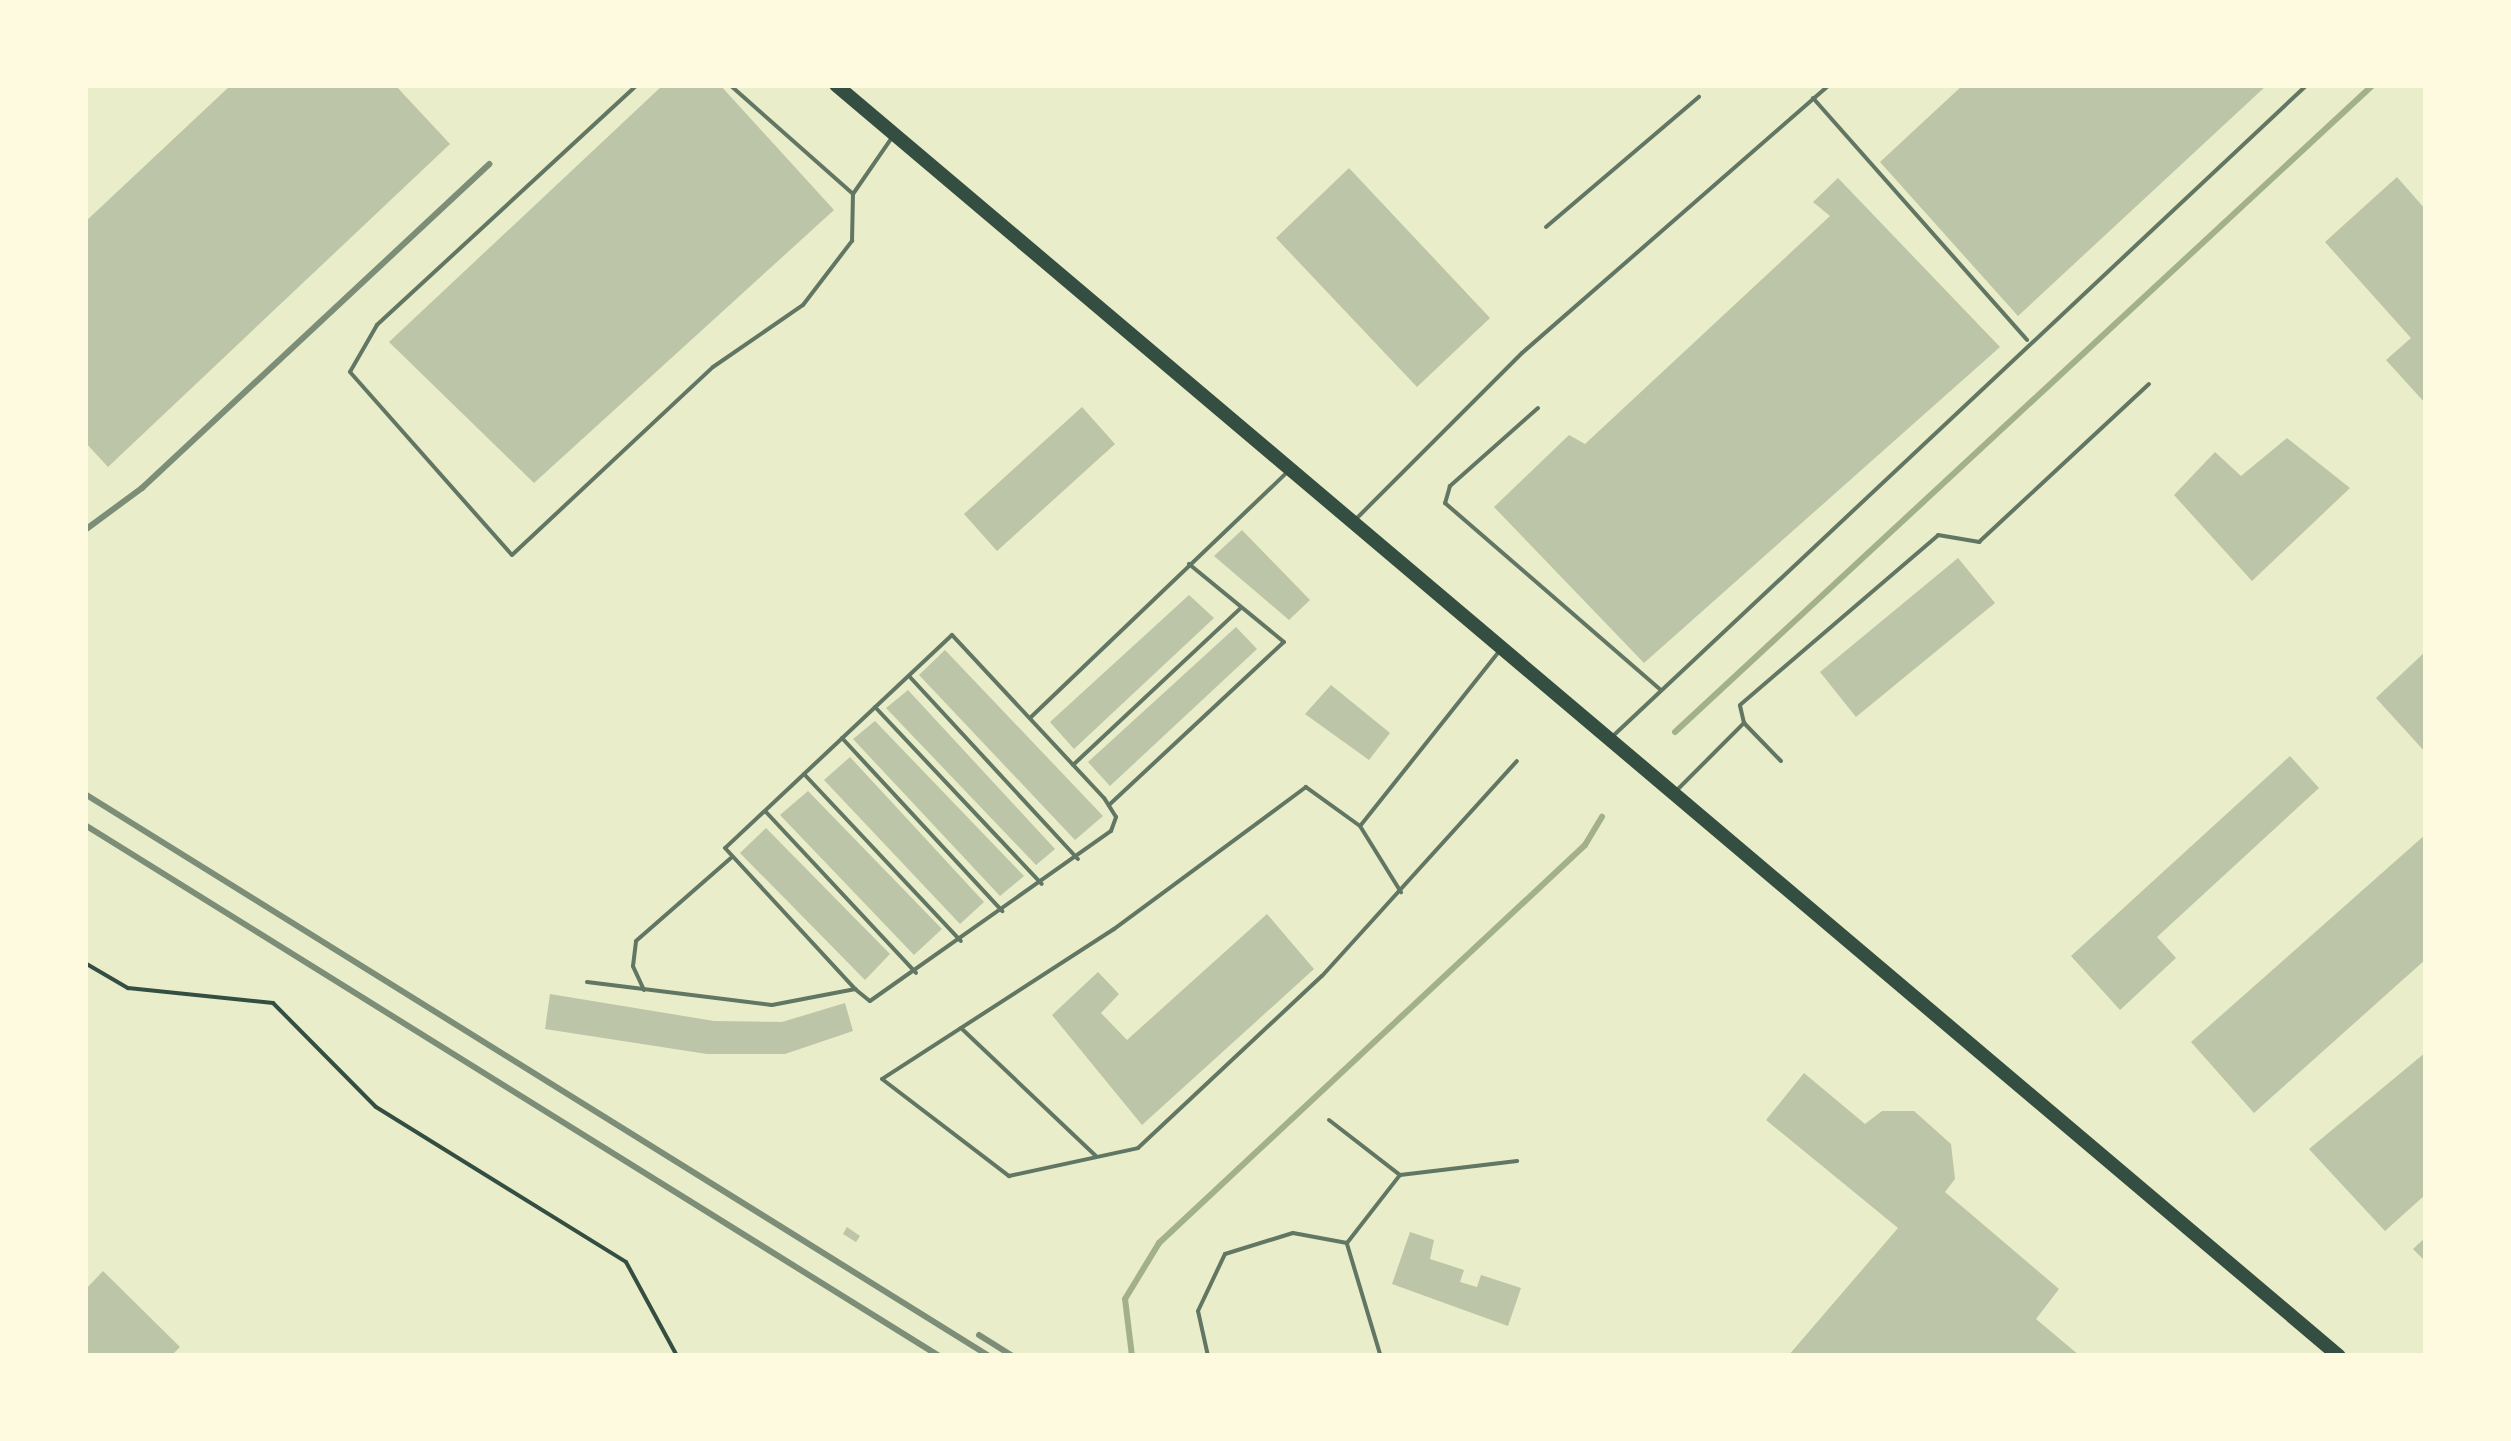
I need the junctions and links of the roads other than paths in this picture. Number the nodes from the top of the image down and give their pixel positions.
1 (638, 85) edge
2 (730, 85) edge
3 (836, 85) edge
4 (1829, 85) edge
5 (2307, 85) edge
6 (1698, 98) dead end
7 (1813, 98) junction
8 (894, 134) junction
9 (853, 194) junction
10 (1546, 226) dead end
11 (2027, 340) junction
12 (2149, 384) dead end
13 (1538, 408) dead end
14 (1290, 470) junction
15 (1353, 522) junction
16 (1189, 564) junction
17 (1242, 607) junction
18 (1502, 648) junction
19 (909, 676) junction
20 (1660, 689) junction
21 (875, 708) junction
22 (1030, 718) junction
23 (1744, 723) junction
24 (842, 738) junction
25 (1610, 739) junction
26 (1518, 761) dead end
27 (1781, 761) dead end
28 (1073, 765) junction
29 (804, 774) junction
30 (1673, 794) junction
31 (1109, 805) junction
32 (764, 811) junction
33 (1360, 826) junction
34 (732, 856) junction
35 (1078, 859) junction
36 (1042, 884) junction
37 (1401, 892) junction
38 (1002, 912) junction
39 (961, 941) junction
40 (916, 973) junction
41 (587, 982) dead end
42 (856, 989) junction
43 (644, 990) junction
44 (961, 1028) junction
45 (1329, 1120) dead end
46 (1097, 1157) junction
47 (1517, 1161) dead end
48 (1400, 1175) junction
49 (1347, 1243) junction
50 (1379, 1355) edge
51 (1208, 1356) edge
52 (1391, 1356) edge
53 (2339, 1356) edge

1 - 9 lane
2 - 9 lane
3 - 8 main road
4 - 7 lane
5 - 11 lane
6 - 10 lane
7 - 11 lane
7 - 15 lane
8 - 9 lane
8 - 14 main road
11 - 20 lane
12 - 23 lane
13 - 20 lane
14 - 15 main road
14 - 16 lane
15 - 18 main road
16 - 17 lane
16 - 22 lane
17 - 28 lane
17 - 31 lane
18 - 25 main road
18 - 33 lane
19 - 21 lane
19 - 22 lane
19 - 35 lane
20 - 25 lane
21 - 24 lane
21 - 36 lane
22 - 28 lane
23 - 27 lane
23 - 30 lane
24 - 29 lane
24 - 38 lane
25 - 30 main road
26 - 37 lane
28 - 31 lane
29 - 32 lane
29 - 39 lane
30 - 53 main road
31 - 35 lane
32 - 34 lane
32 - 40 lane
33 - 37 lane
33 - 44 lane
34 - 42 lane
34 - 43 lane
35 - 36 lane
36 - 38 lane
37 - 46 lane
38 - 39 lane
39 - 40 lane
40 - 42 lane
41 - 43 lane
42 - 43 lane
44 - 46 lane
44 - 46 lane
45 - 48 lane
47 - 48 lane
48 - 49 lane
49 - 50 lane
49 - 51 lane
50 - 52 lane

